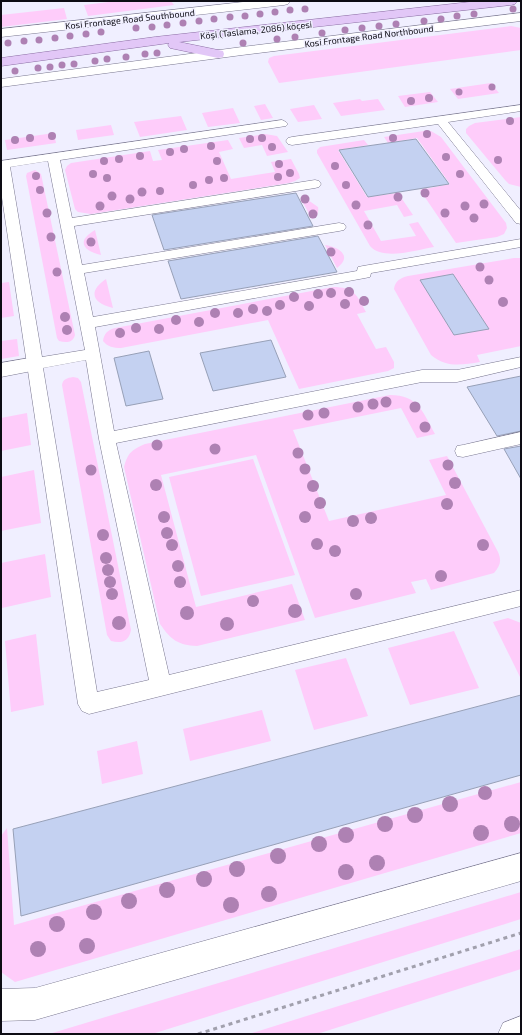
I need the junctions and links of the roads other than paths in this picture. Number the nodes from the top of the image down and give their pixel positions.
1 (284, 1) edge
2 (511, 1) edge
3 (226, 4) edge
4 (362, 6) dead end
5 (521, 17) edge
6 (1, 33) edge
7 (155, 41) junction
8 (1, 51) edge
9 (218, 54) junction
10 (1, 62) edge
11 (1, 83) edge
12 (521, 108) edge
13 (440, 119) junction
14 (282, 124) dead end
15 (292, 141) dead end
16 (53, 157) junction
17 (315, 184) dead end
18 (521, 220) edge
19 (67, 223) junction
20 (339, 227) dead end
21 (521, 243) edge
22 (76, 270) junction
23 (87, 323) junction
24 (93, 354) junction
25 (521, 362) edge
26 (35, 364) junction
27 (1, 370) edge
28 (521, 438) edge
29 (107, 439) junction
30 (463, 450) dead end
31 (521, 598) edge
32 (161, 686) junction
33 (521, 867) edge
34 (1, 1005) edge
35 (521, 1032) edge
36 (514, 1034) edge

1 - 3 street, Kosi Frontage Road Southbound
2 - 7 main road, Köşi (Taslama, 2086) köçesi
3 - 6 street, Kosi Frontage Road Southbound
4 - 8 main road, Köşi (Taslama, 2086) köçesi
5 - 9 street, Kosi Frontage Road Northbound
7 - 9 main road
7 - 10 main road, Köşi (Taslama, 2086) köçesi
9 - 11 street, Kosi Frontage Road Northbound
12 - 13 lane
13 - 15 lane
13 - 18 lane
14 - 16 lane
16 - 19 lane
16 - 26 lane
17 - 19 lane
19 - 22 lane
20 - 22 lane
21 - 23 lane
22 - 23 lane
23 - 24 lane
24 - 26 lane
24 - 29 lane
25 - 29 lane
26 - 27 street
26 - 32 lane
28 - 30 lane
29 - 32 lane
31 - 32 lane
33 - 34 street
35 - 36 street

